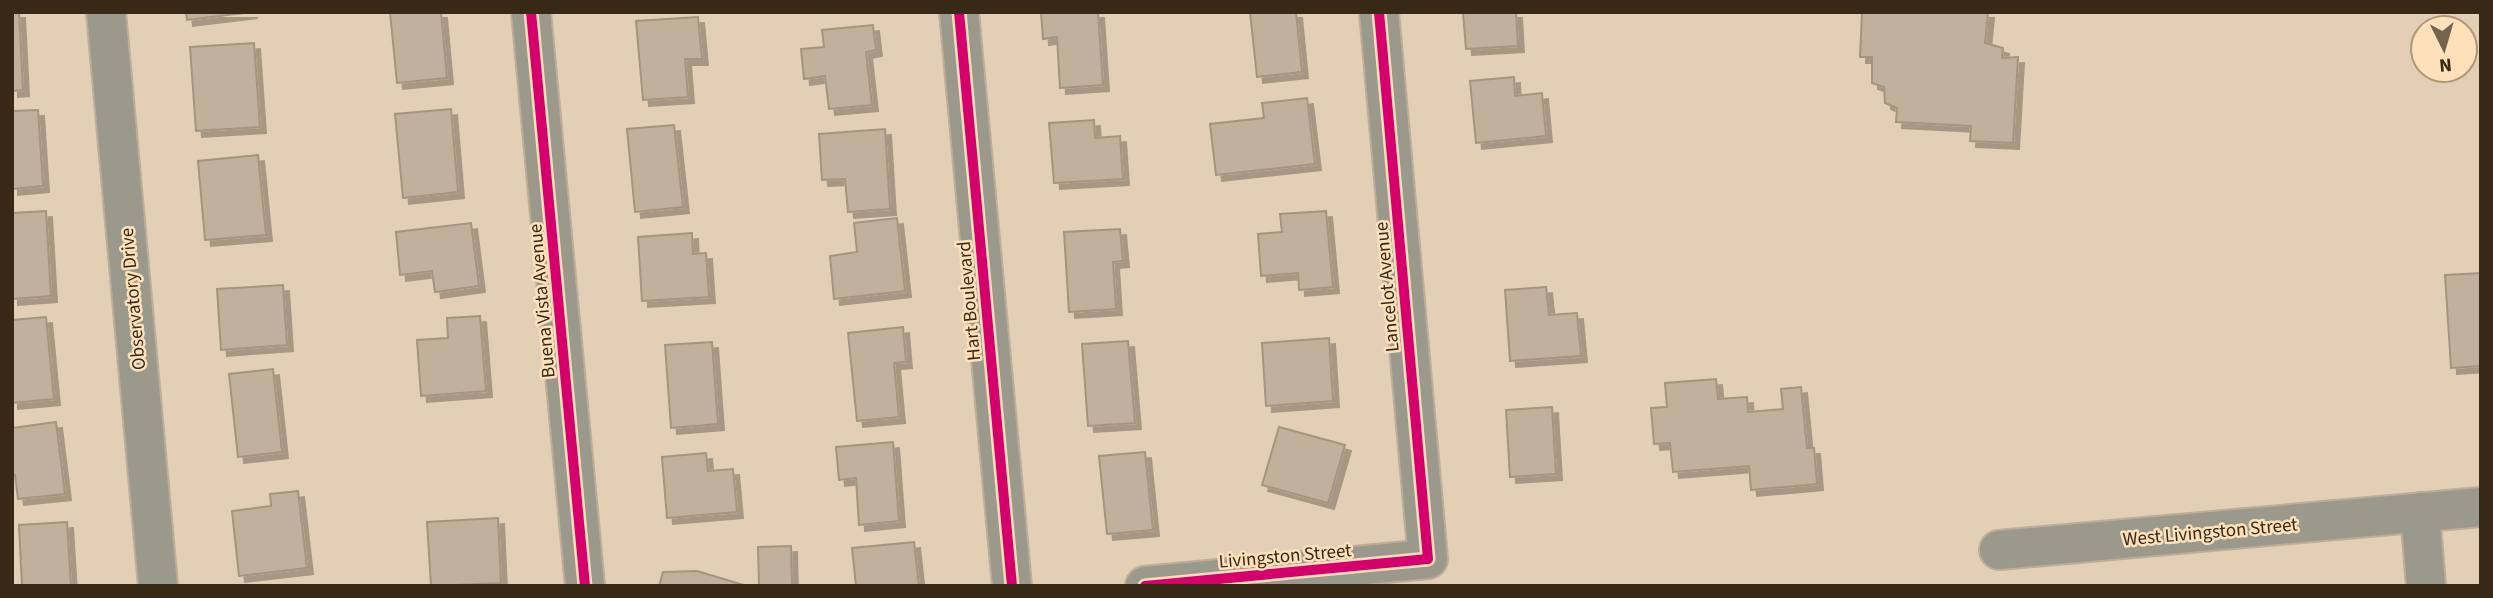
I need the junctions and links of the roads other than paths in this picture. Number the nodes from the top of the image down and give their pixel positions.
1 (106, 12) edge
2 (531, 12) edge
3 (959, 12) edge
4 (1379, 12) edge
5 (2481, 507) edge
6 (2420, 512) junction
7 (1999, 550) dead end
8 (1428, 559) joint
9 (158, 586) edge
10 (585, 586) edge
11 (1012, 586) edge
12 (1145, 586) edge
13 (2426, 586) edge

1 - 9 street, Observatory Drive
2 - 10 street, Buena Vista Avenue
3 - 11 street, Hart Boulevard
4 - 8 street, Lancelot Avenue
5 - 6 street, West Livingston Street
6 - 7 street, West Livingston Street
6 - 13 street
8 - 12 street, Livingston Street

